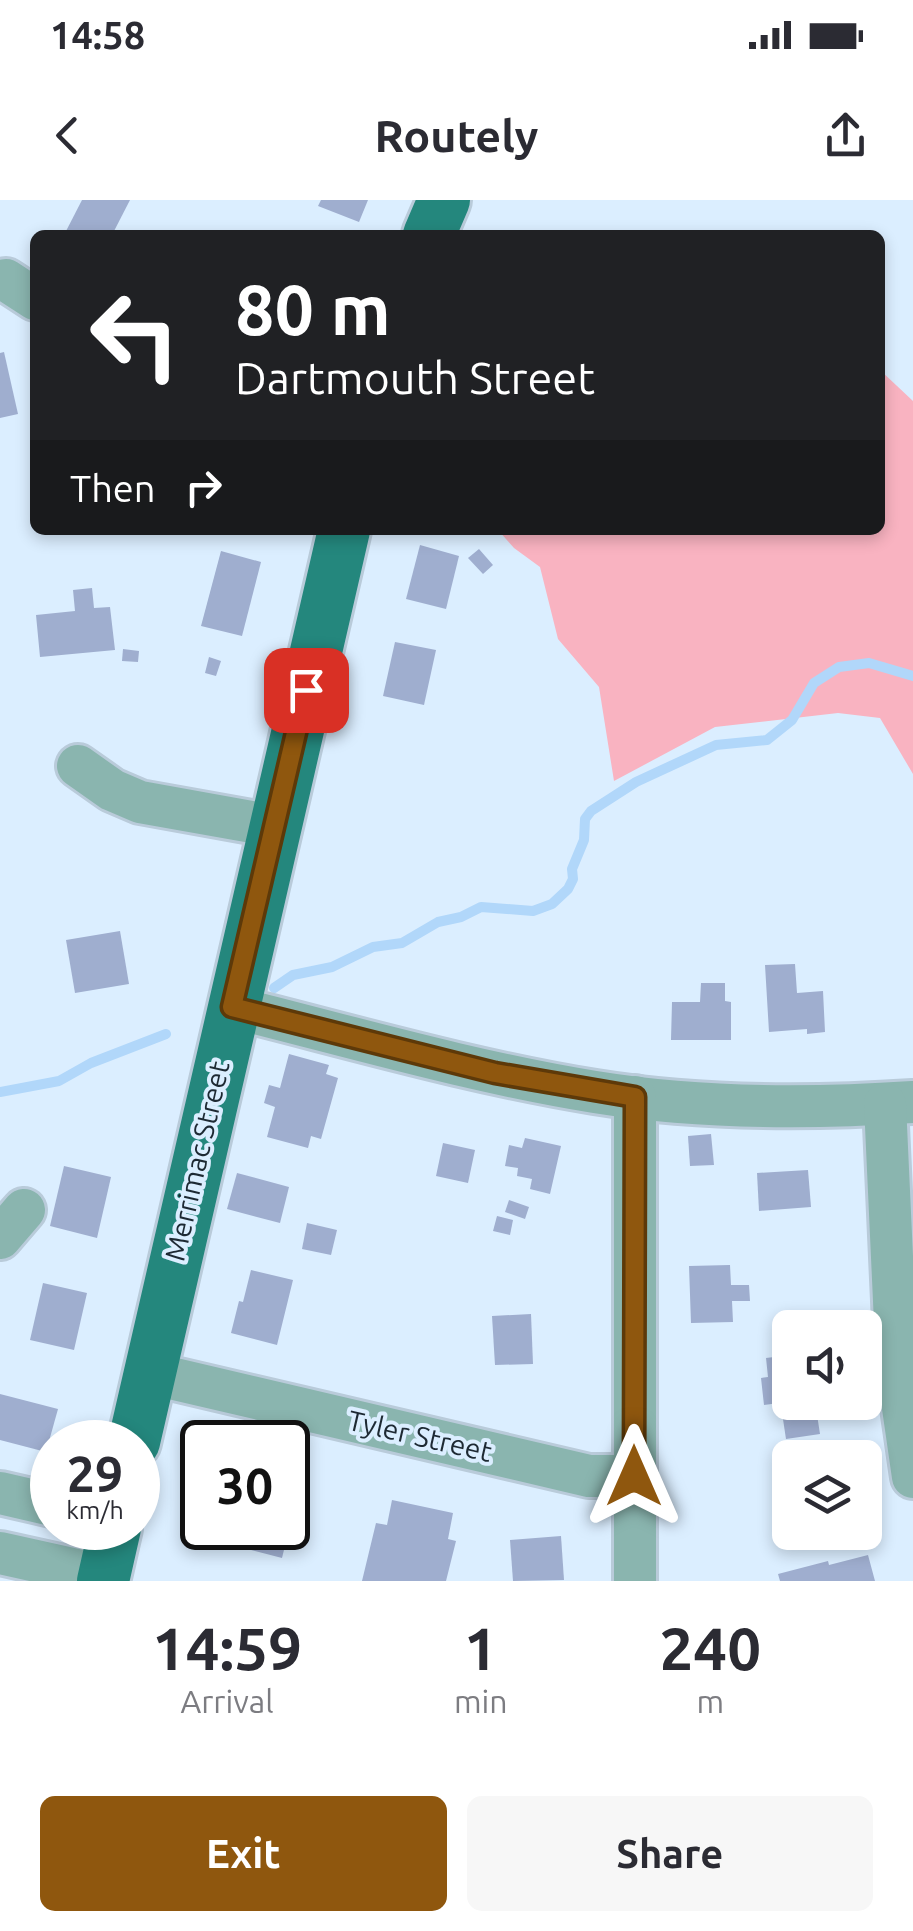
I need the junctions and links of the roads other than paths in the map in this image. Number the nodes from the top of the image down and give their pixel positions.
1 (444, 200) edge
2 (431, 230) edge
3 (343, 535) edge
4 (78, 766) dead end
5 (274, 826) junction
6 (232, 1007) junction
7 (635, 1097) junction
8 (899, 1103) edge
9 (150, 1372) junction
10 (139, 1420) edge
11 (634, 1476) junction
12 (913, 1477) edge
13 (0, 1492) edge
14 (30, 1499) edge
15 (0, 1554) edge
16 (107, 1561) edge
17 (635, 1581) edge

1 - 2 main road
3 - 5 main road, Merrimac Street
4 - 5 street
5 - 6 main road, Merrimac Street
6 - 7 street
6 - 9 main road, Merrimac Street
7 - 8 street
7 - 11 street
8 - 12 street
9 - 10 main road, Merrimac Street
9 - 11 street, Tyler Street
11 - 17 street
13 - 14 street
15 - 16 street

